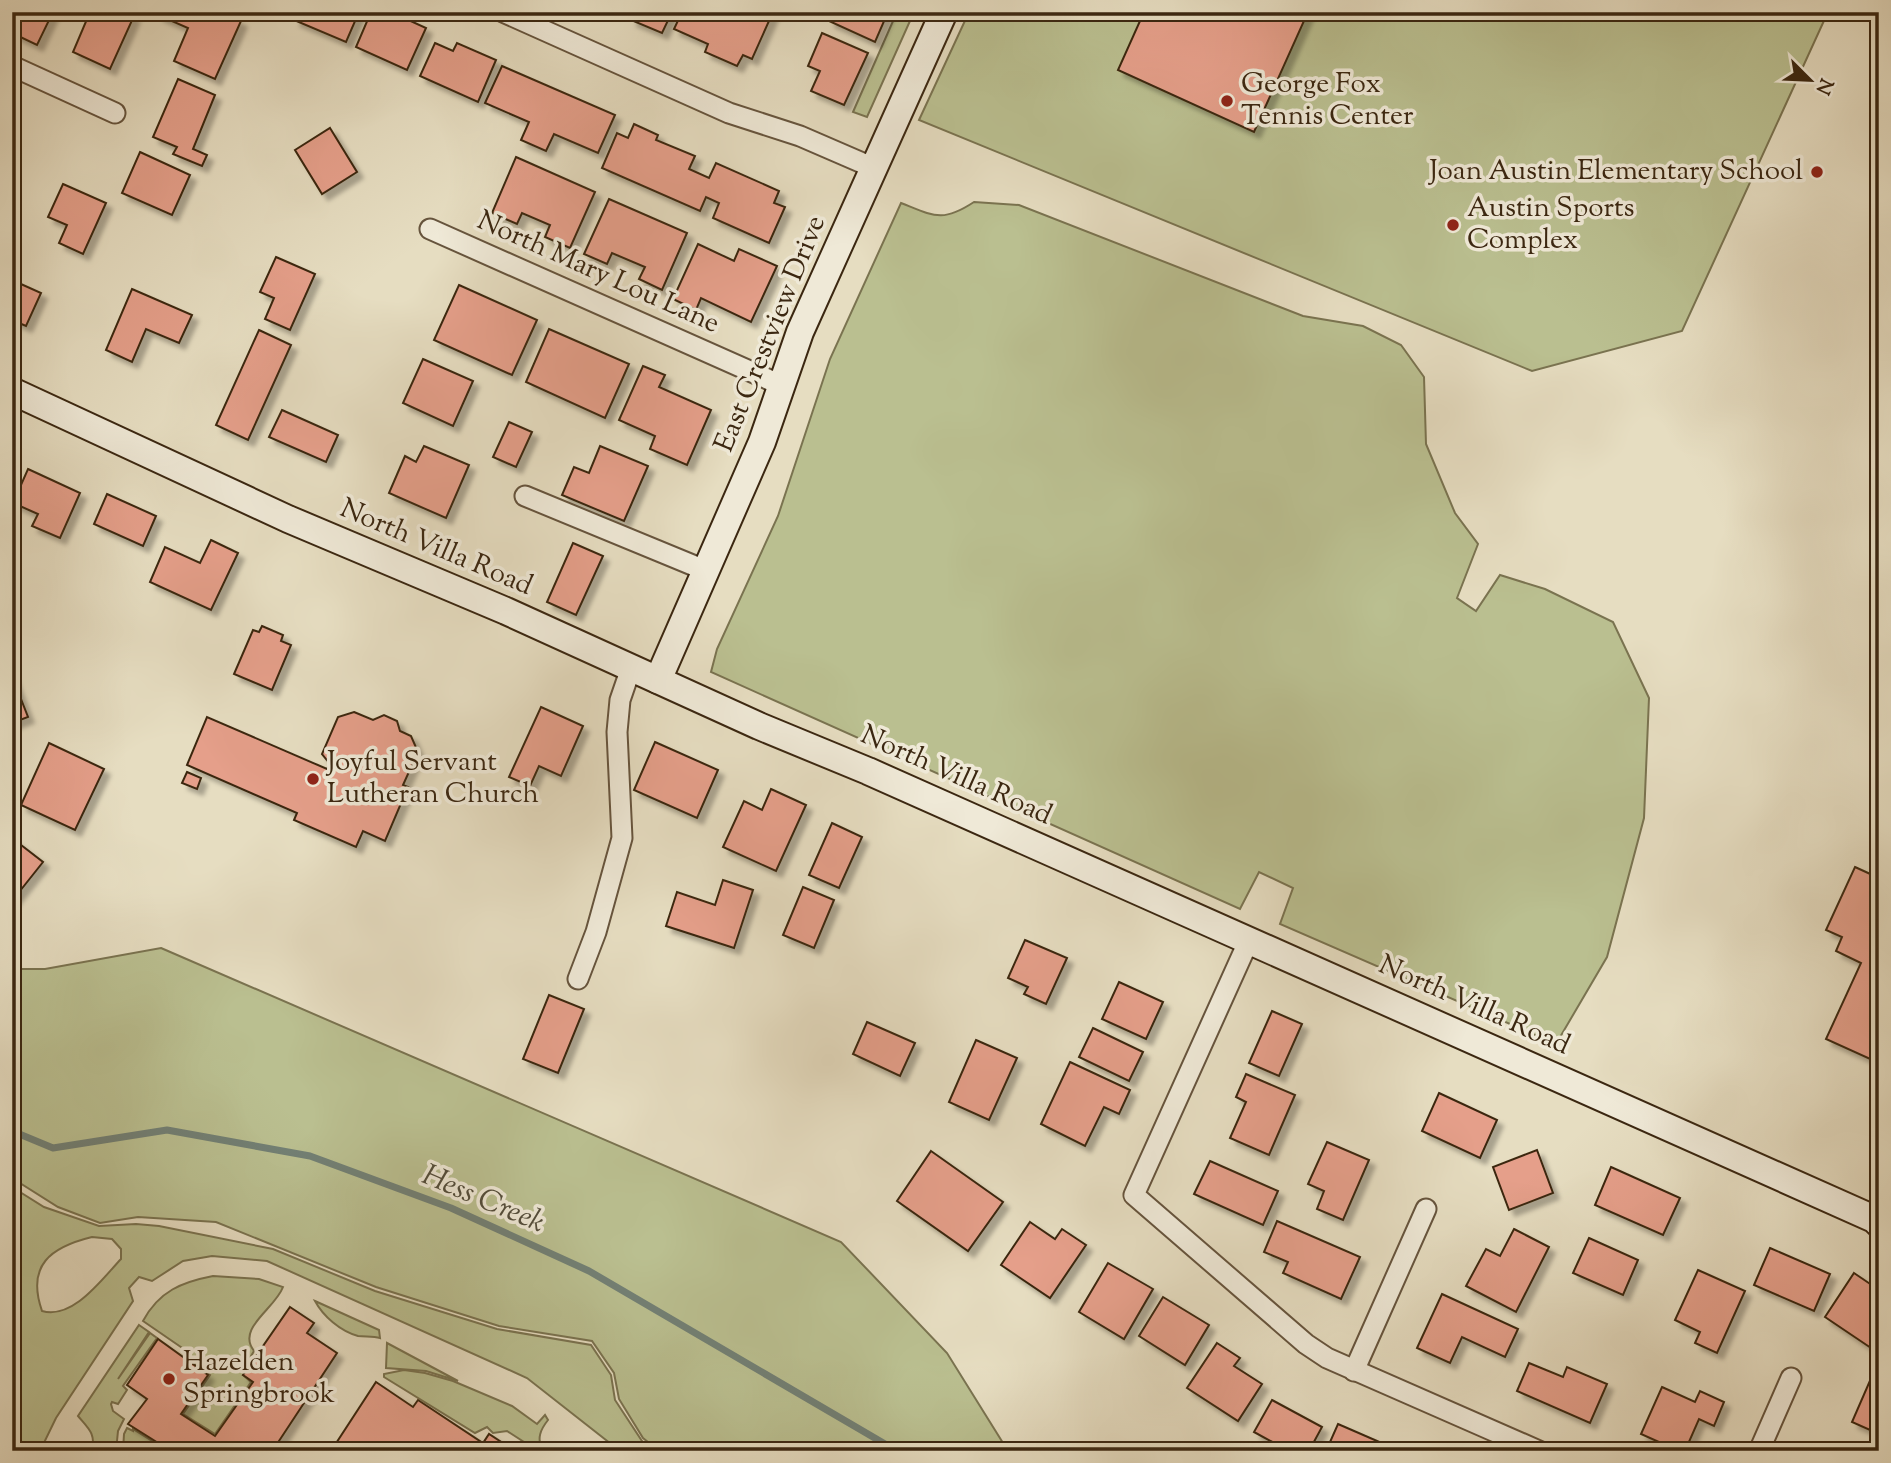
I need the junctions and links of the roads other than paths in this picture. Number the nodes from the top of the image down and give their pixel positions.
1 (503, 12) edge
2 (944, 12) edge
3 (12, 66) edge
4 (114, 113) dead end
5 (874, 168) junction
6 (430, 229) dead end
7 (781, 385) junction
8 (12, 391) edge
9 (525, 496) dead end
10 (707, 571) junction
11 (631, 668) junction
12 (658, 680) junction
13 (1249, 940) junction
14 (578, 979) dead end
15 (1426, 1209) dead end
16 (1877, 1220) edge
17 (1354, 1371) junction
18 (1791, 1378) dead end
19 (1539, 1451) edge
20 (1759, 1451) edge

1 - 5 street
2 - 5 main road, East Crestview Drive
3 - 4 street
5 - 7 main road, East Crestview Drive
6 - 7 street, North Mary Lou Lane
7 - 10 main road, East Crestview Drive
8 - 11 main road, North Villa Road
9 - 10 street
10 - 12 main road, East Crestview Drive
11 - 12 main road, North Villa Road
11 - 14 street
12 - 13 main road, North Villa Road
13 - 16 main road, North Villa Road
13 - 17 street
15 - 17 street
17 - 19 street
18 - 20 street

